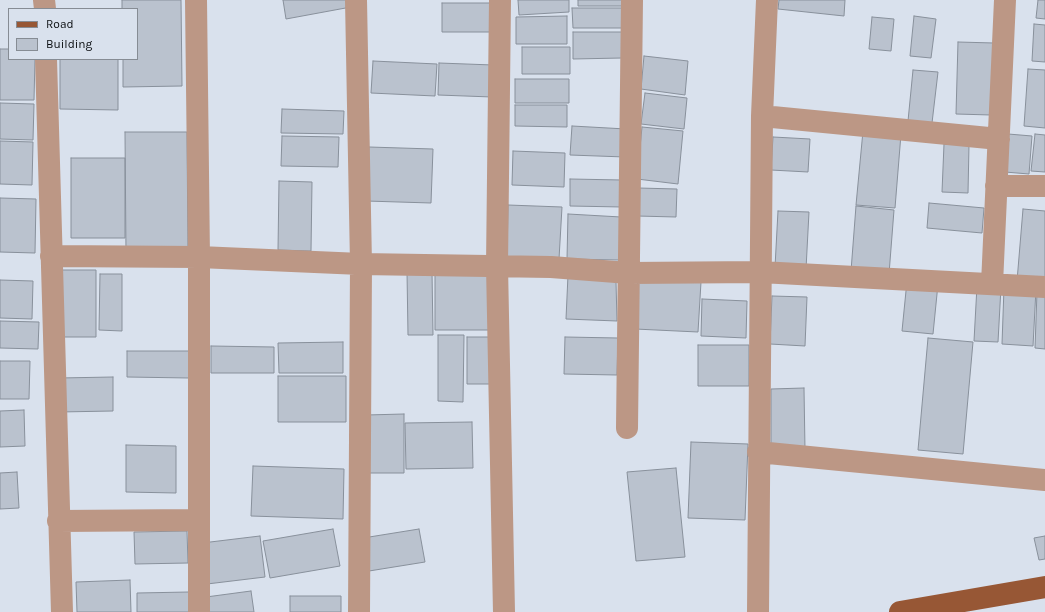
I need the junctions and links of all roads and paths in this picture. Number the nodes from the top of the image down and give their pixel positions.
1 (196, 0) edge
2 (356, 0) edge
3 (500, 0) edge
4 (632, 0) edge
5 (767, 0) edge
6 (1005, 0) edge
7 (46, 60) edge
8 (762, 116) junction
9 (999, 139) junction
10 (996, 186) junction
11 (1045, 186) edge
12 (51, 256) junction
13 (199, 257) junction
14 (361, 264) junction
15 (497, 266) junction
16 (760, 272) junction
17 (628, 273) junction
18 (992, 284) junction
19 (1045, 287) edge
20 (627, 428) dead end
21 (758, 452) junction
22 (1045, 480) edge
23 (198, 520) junction
24 (58, 521) junction
25 (1045, 587) edge
26 (62, 612) edge
27 (199, 612) edge
28 (359, 612) edge
29 (504, 612) edge
30 (758, 612) edge
31 (900, 612) edge

1 - 13 street
2 - 14 street
3 - 15 street
4 - 17 street
5 - 8 street
6 - 9 street
7 - 12 street
8 - 9 street
8 - 16 street
9 - 10 street
10 - 11 street
10 - 18 street
12 - 13 street
12 - 24 street
13 - 14 street
13 - 23 street
14 - 15 street
14 - 28 street
15 - 17 street
15 - 29 street
16 - 17 street
16 - 18 street
16 - 21 street
17 - 20 street
18 - 19 street
21 - 22 street
21 - 30 street
23 - 24 street
23 - 27 street
24 - 26 street
25 - 31 main road

